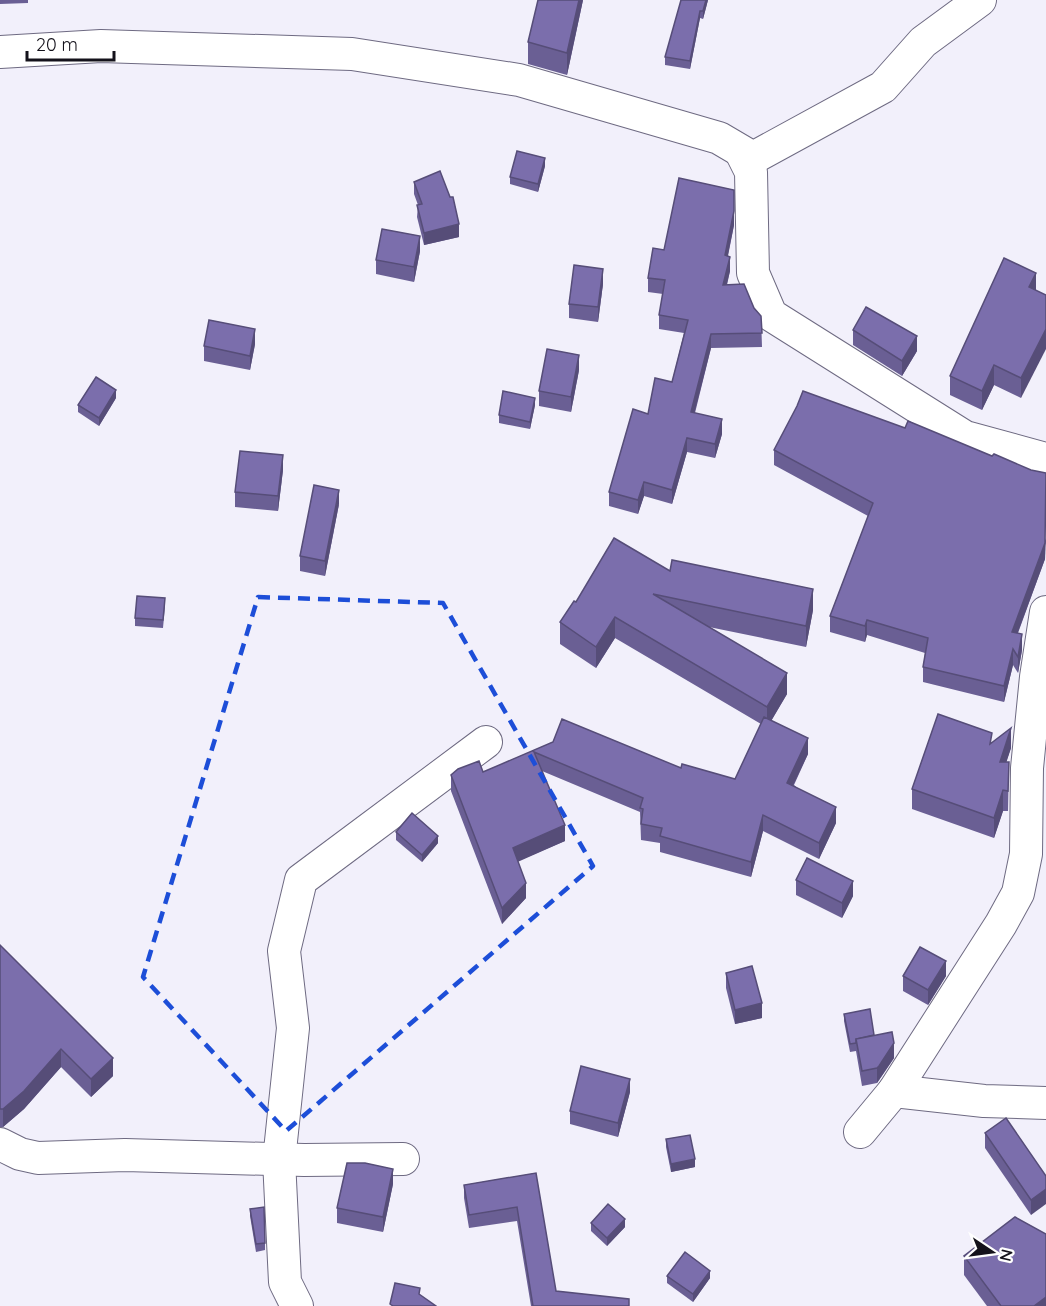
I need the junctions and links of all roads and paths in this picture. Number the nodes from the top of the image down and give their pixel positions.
1 (980, 0) edge
2 (0, 52) edge
3 (741, 152) junction
4 (1046, 459) edge
5 (1046, 612) edge
6 (1041, 674) edge
7 (486, 742) dead end
8 (894, 1091) junction
9 (1046, 1103) edge
10 (860, 1132) dead end
11 (0, 1144) edge
12 (403, 1159) dead end
13 (279, 1160) junction
14 (297, 1306) edge

1 - 3 street
2 - 3 street
3 - 4 street
5 - 6 street
6 - 8 street
7 - 13 street
8 - 9 street
8 - 10 street
11 - 13 street
12 - 13 street
13 - 14 street

